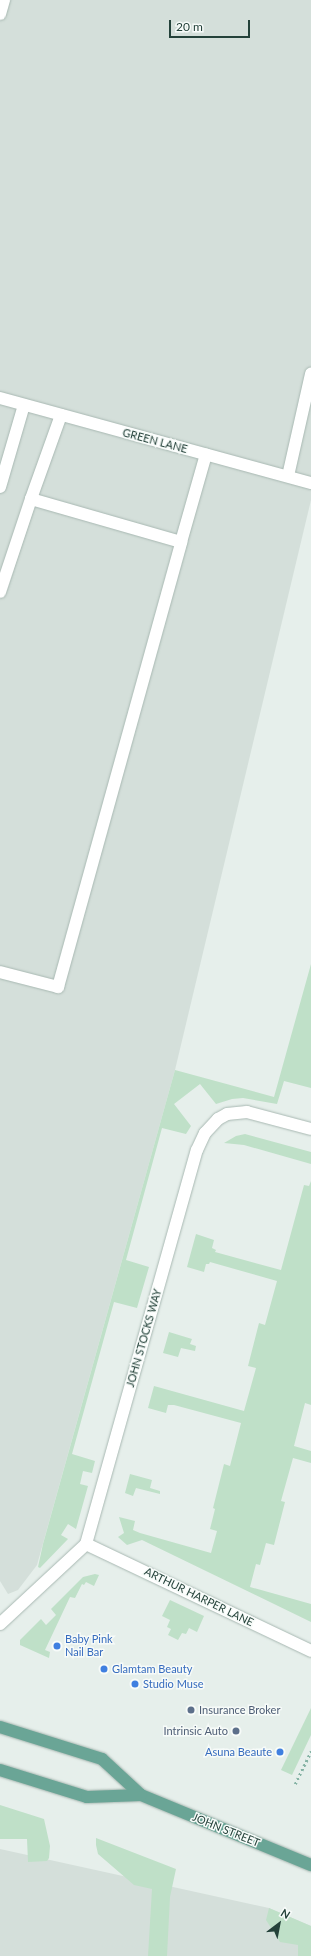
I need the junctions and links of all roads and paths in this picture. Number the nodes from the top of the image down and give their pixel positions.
1 (4, 0) edge
2 (0, 14) edge
3 (311, 374) edge
4 (0, 398) edge
5 (24, 405) junction
6 (61, 415) junction
7 (206, 454) junction
8 (288, 476) junction
9 (311, 483) edge
10 (0, 488) edge
11 (31, 499) junction
12 (182, 542) junction
13 (0, 592) edge
14 (0, 972) edge
15 (311, 1129) edge
16 (86, 1544) junction
17 (0, 1624) edge
18 (311, 1651) edge
19 (0, 1727) edge
20 (311, 1750) edge
21 (0, 1770) edge
22 (295, 1784) dead end
23 (141, 1795) junction
24 (311, 1865) edge

1 - 2 street
3 - 8 street
4 - 5 street, GREEN LANE
5 - 6 street, GREEN LANE
5 - 10 street
6 - 7 street, GREEN LANE
6 - 11 street
7 - 8 street, GREEN LANE
7 - 12 street
8 - 9 street, GREEN LANE
11 - 12 street
11 - 13 street
12 - 14 street
15 - 16 street, JOHN STOCKS WAY
16 - 17 street
16 - 18 street, ARTHUR HARPER LANE
19 - 23 main road, JOHN STREET
20 - 22 path
21 - 23 main road, JOHN STREET
23 - 24 main road, JOHN STREET

